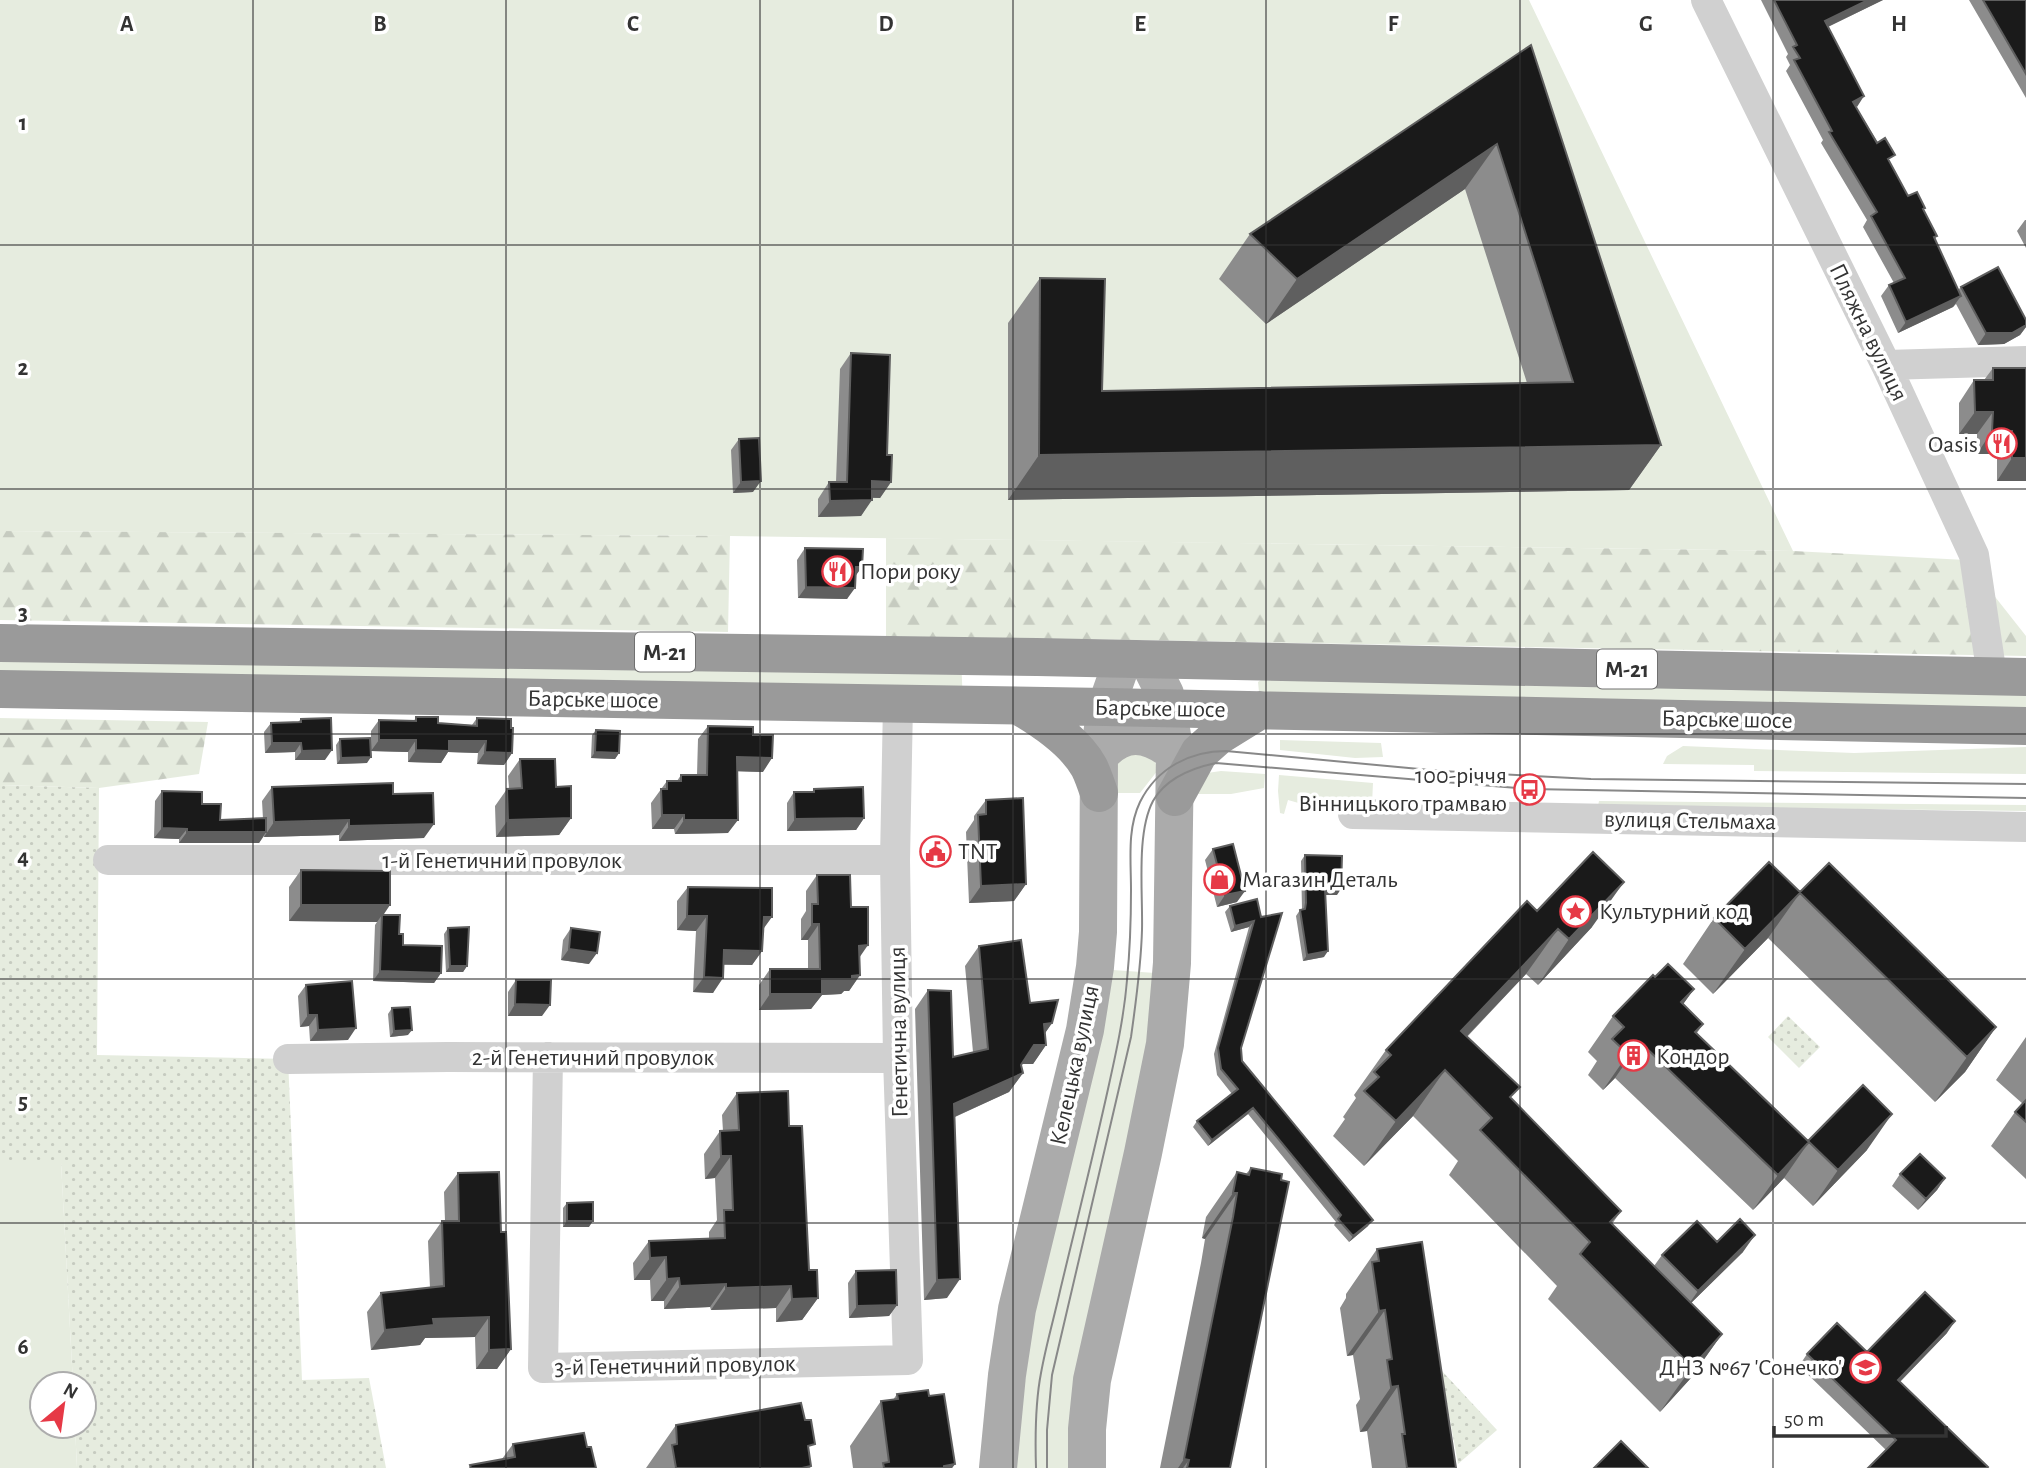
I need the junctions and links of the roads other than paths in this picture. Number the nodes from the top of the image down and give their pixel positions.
1 (1706, 0) edge
2 (2026, 361) edge
3 (1886, 365) junction
4 (0, 643) edge
5 (1037, 657) junction
6 (1136, 659) junction
7 (1262, 662) junction
8 (2009, 676) edge
9 (0, 689) edge
10 (898, 704) junction
11 (1026, 706) junction
12 (1106, 707) junction
13 (1169, 709) junction
14 (1260, 710) junction
15 (2026, 726) edge
16 (1175, 753) junction
17 (1100, 774) junction
18 (1175, 797) junction
19 (1353, 814) dead end
20 (2026, 827) edge
21 (108, 860) dead end
22 (895, 860) junction
23 (548, 1057) junction
24 (898, 1058) junction
25 (288, 1059) dead end
26 (908, 1360) joint
27 (998, 1468) edge
28 (1087, 1468) edge

1 - 3 street, Пляжна вулиця
2 - 3 street
3 - 8 street, Пляжна вулиця
4 - 5 highway, М-21
5 - 6 highway, М-21
5 - 11 highway
6 - 7 highway, М-21
6 - 12 main road, Келецька вулиця
6 - 13 main road
7 - 8 highway, М-21
7 - 14 highway
9 - 10 highway, Барське шосе / М-21
10 - 11 highway, Барське шосе / М-21
10 - 22 street, Генетична вулиця
11 - 12 highway, Барське шосе / М-21
11 - 17 highway
12 - 13 highway, Барське шосе / М-21
12 - 17 main road, Келецька вулиця
13 - 14 highway, Барське шосе / М-21
13 - 16 main road
14 - 15 highway, Барське шосе / М-21
14 - 18 highway
16 - 17 main road
16 - 18 main road
17 - 27 main road, Келецька вулиця
18 - 28 main road
19 - 20 street, вулиця Стельмаха
21 - 22 street, 1-й Генетичний провулок
22 - 24 street, Генетична вулиця
23 - 24 street, 2-й Генетичний провулок
23 - 25 street, 2-й Генетичний провулок
23 - 26 street, 3-й Генетичний провулок
24 - 26 street, Генетична вулиця

